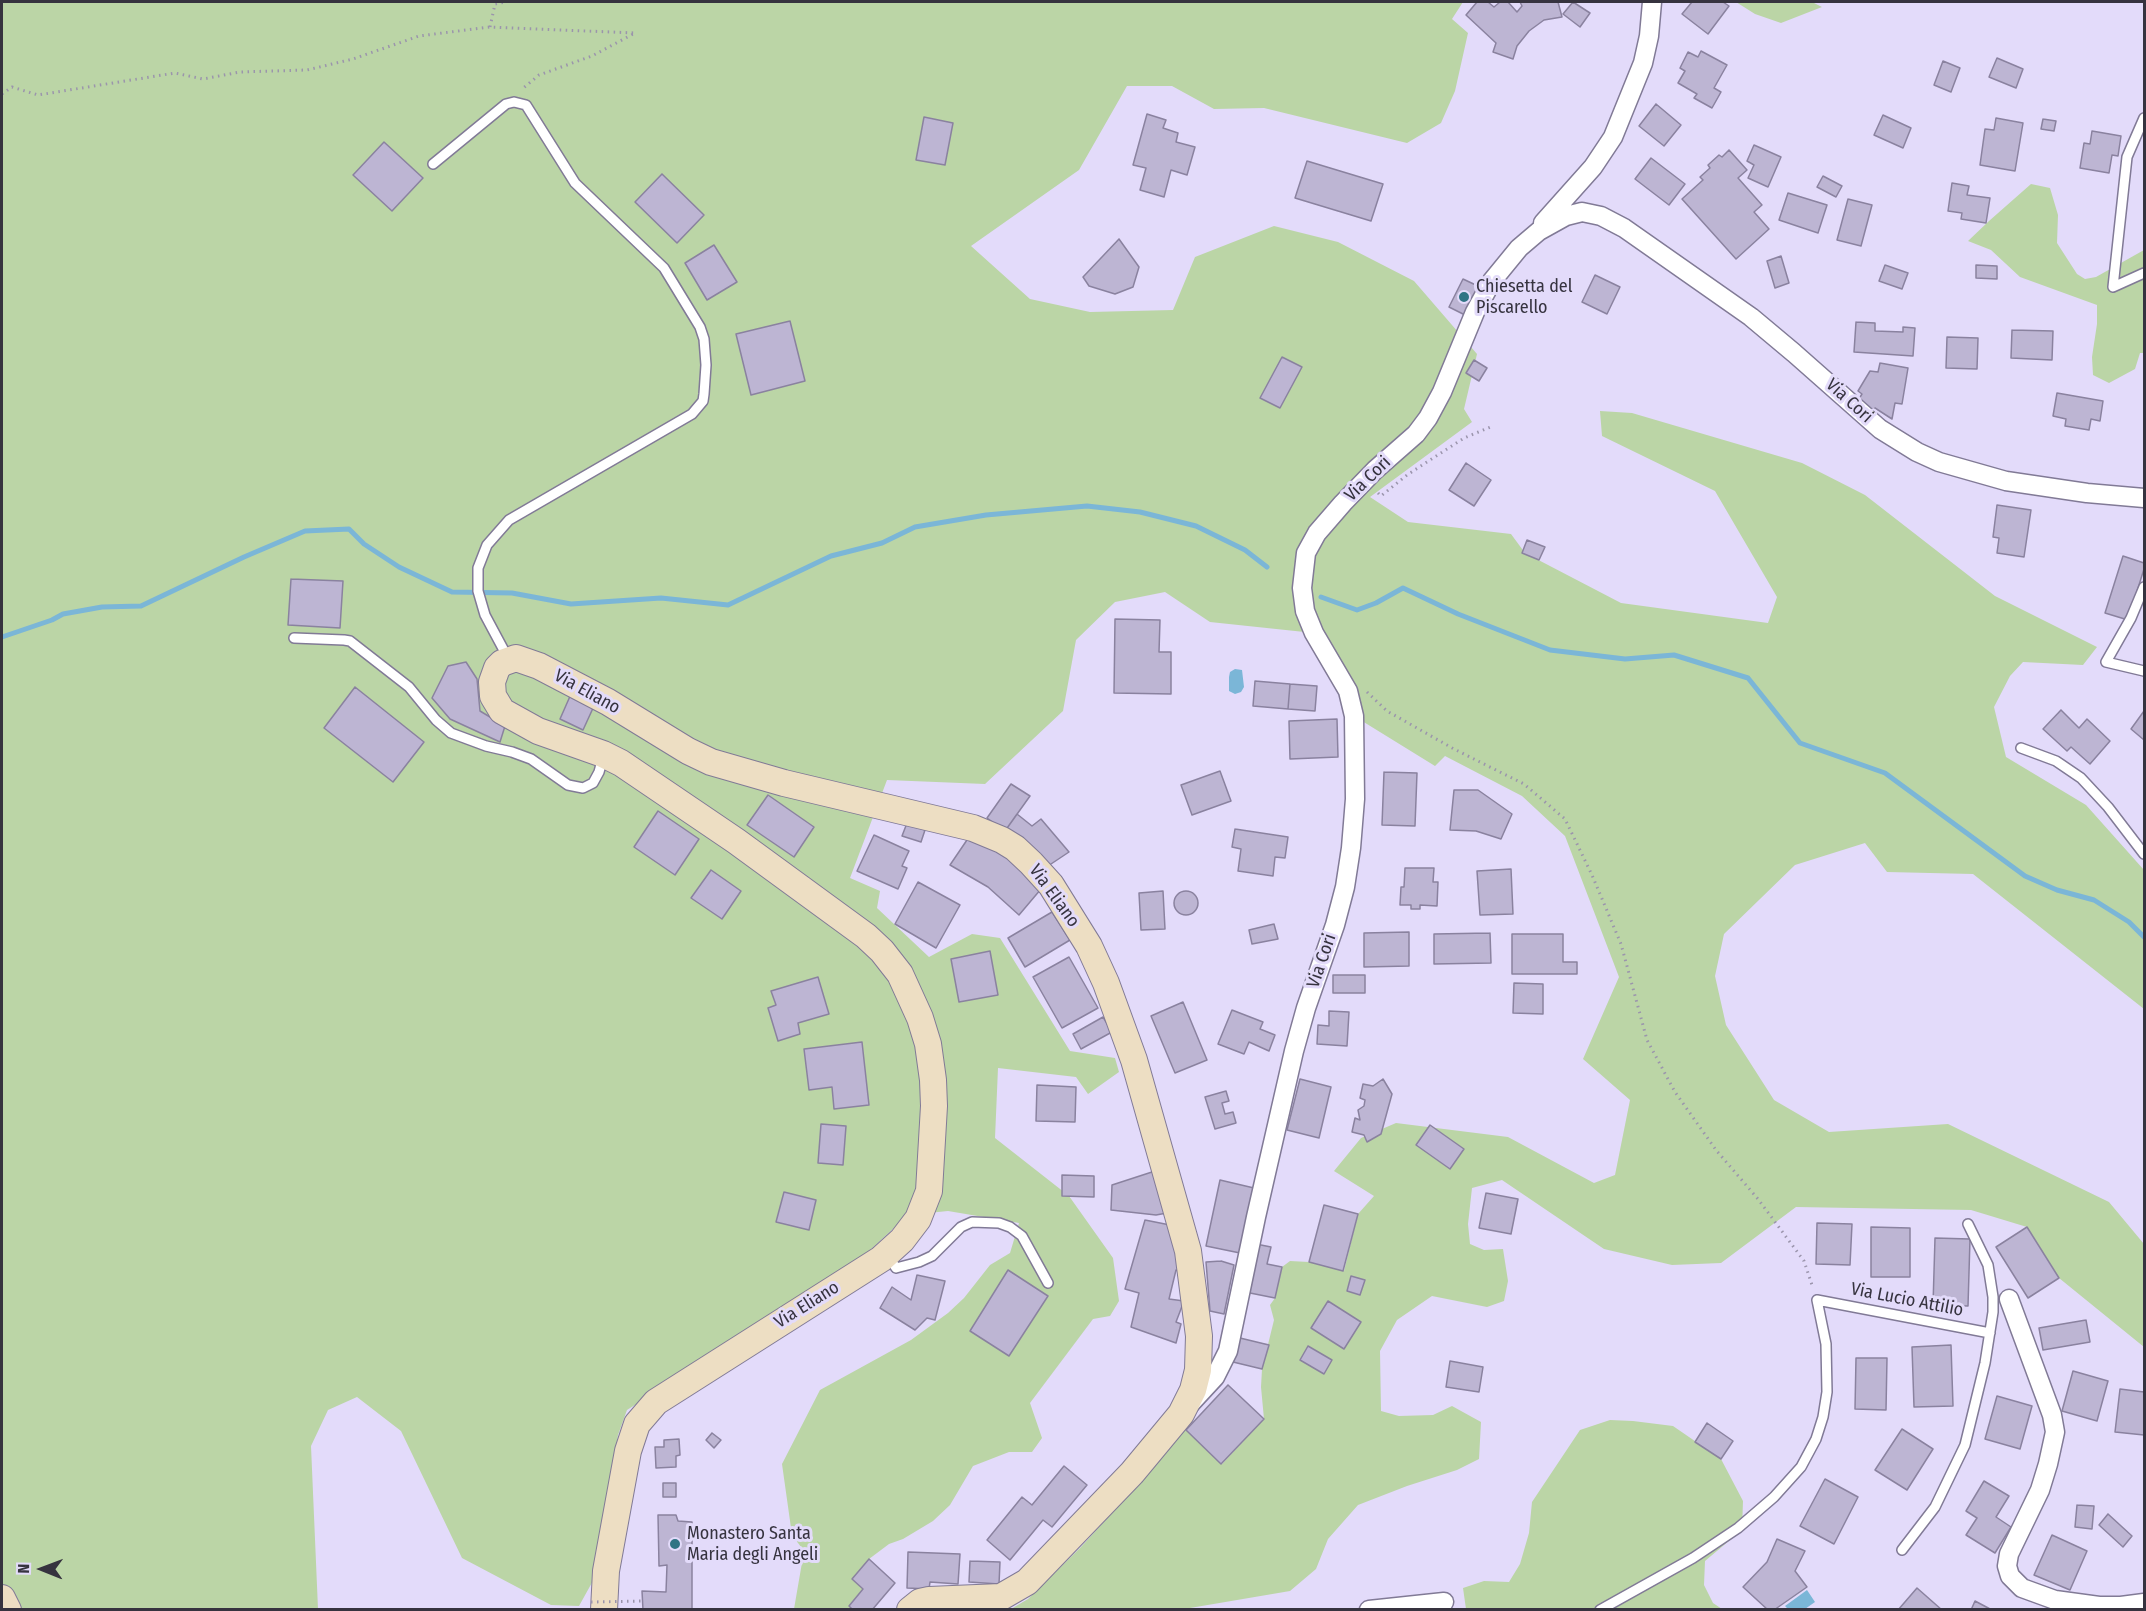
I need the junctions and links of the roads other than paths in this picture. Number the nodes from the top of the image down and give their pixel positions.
1 (1652, 2) edge
2 (2145, 118) edge
3 (433, 164) dead end
4 (1528, 240) junction
5 (2145, 273) edge
6 (2145, 498) edge
7 (2145, 587) edge
8 (294, 638) dead end
9 (508, 659) junction
10 (2145, 671) edge
11 (2021, 748) dead end
12 (603, 754) junction
13 (2145, 854) edge
14 (1968, 1224) dead end
15 (887, 1254) junction
16 (1048, 1282) dead end
17 (2009, 1299) dead end
18 (1990, 1333) junction
19 (1181, 1414) junction
20 (1902, 1550) dead end
21 (2, 1598) edge
22 (1444, 1602) dead end
23 (2145, 1603) edge
24 (598, 1606) edge
25 (8, 1610) edge
26 (910, 1610) edge
27 (1369, 1610) edge
28 (1599, 1610) edge

1 - 4 street
2 - 5 lane
3 - 9 lane
4 - 6 street, Via Cori
4 - 19 street, Via Cori
7 - 10 lane
8 - 12 lane
9 - 12 street, Via Eliano
9 - 19 street, Via Eliano
11 - 13 lane
12 - 15 street, Via Eliano
14 - 18 lane
15 - 16 lane
15 - 24 street, Via Eliano
17 - 23 street
18 - 20 lane
18 - 28 lane, Via Lucio Attilio
19 - 26 street, Via Eliano
21 - 25 street
22 - 27 street

